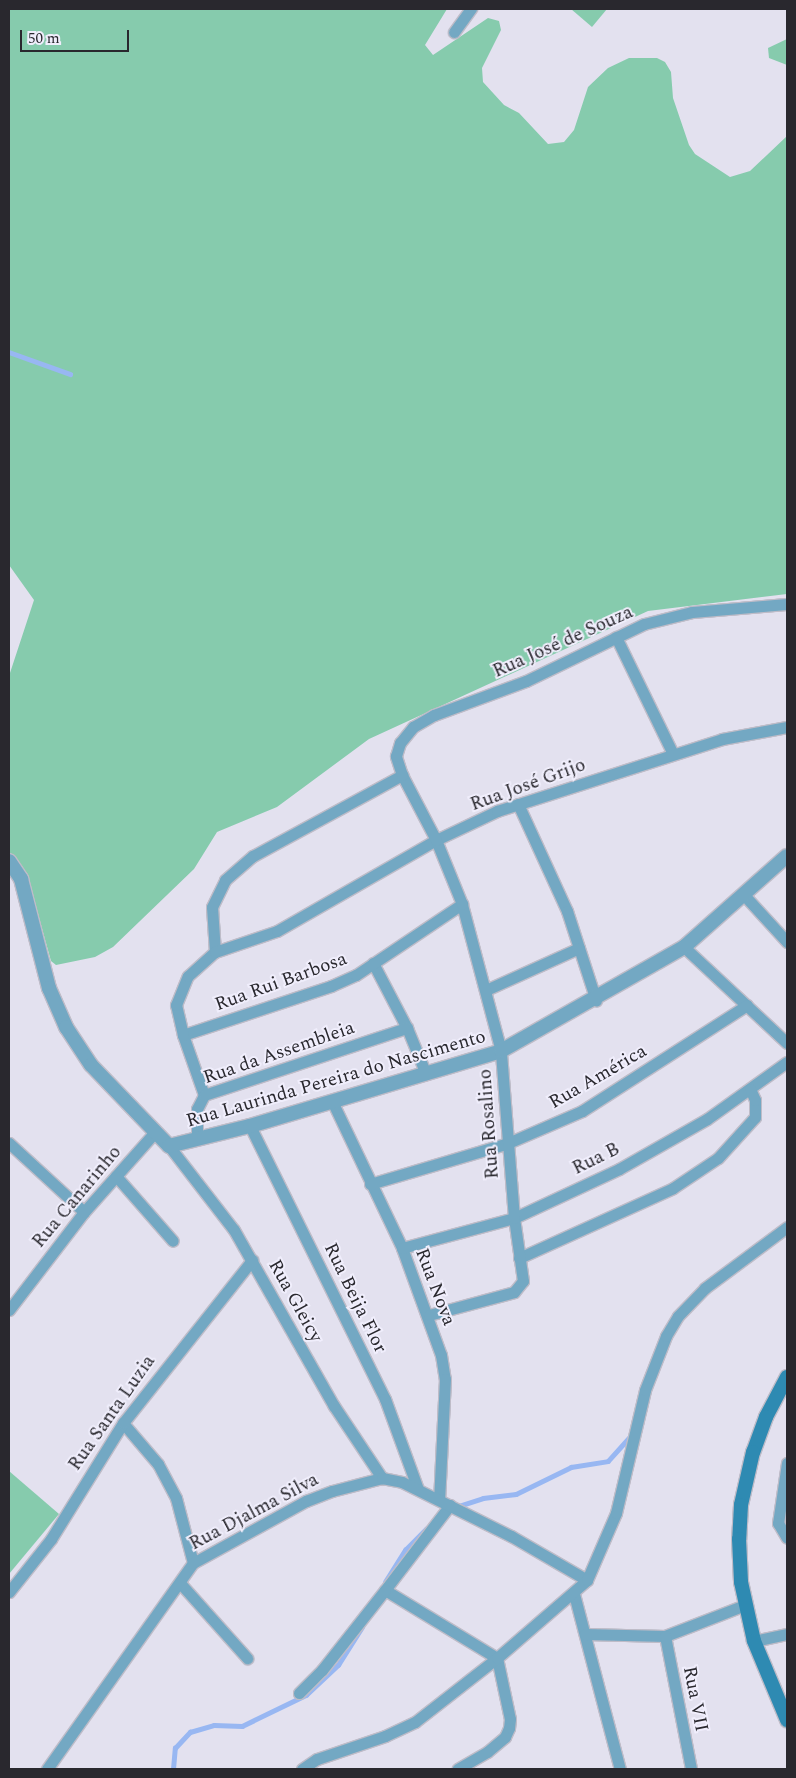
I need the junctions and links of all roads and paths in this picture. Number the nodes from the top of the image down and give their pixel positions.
1 (471, 9) edge
2 (454, 32) dead end
3 (787, 604) edge
4 (616, 637) junction
5 (787, 727) edge
6 (673, 754) junction
7 (402, 775) junction
8 (518, 804) junction
9 (436, 840) junction
10 (787, 856) edge
11 (10, 866) edge
12 (744, 896) junction
13 (462, 904) junction
14 (787, 942) edge
15 (684, 947) junction
16 (579, 948) junction
17 (216, 952) junction
18 (373, 963) junction
19 (486, 990) junction
20 (596, 1000) junction
21 (747, 1005) junction
22 (407, 1028) junction
23 (183, 1035) junction
24 (787, 1042) edge
25 (501, 1051) junction
26 (787, 1062) edge
27 (426, 1074) junction
28 (750, 1089) junction
29 (204, 1095) junction
30 (332, 1101) junction
31 (250, 1126) junction
32 (155, 1132) junction
33 (197, 1139) junction
34 (9, 1143) edge
35 (508, 1143) junction
36 (169, 1146) junction
37 (116, 1176) junction
38 (370, 1184) junction
39 (84, 1212) junction
40 (514, 1218) junction
41 (787, 1227) edge
42 (173, 1240) dead end
43 (402, 1248) junction
44 (519, 1258) junction
45 (252, 1260) junction
46 (9, 1310) edge
47 (429, 1315) junction
48 (787, 1377) edge
49 (123, 1423) junction
50 (787, 1462) edge
51 (382, 1478) junction
52 (418, 1489) junction
53 (438, 1500) junction
54 (450, 1505) junction
55 (787, 1538) edge
56 (193, 1563) junction
57 (587, 1580) junction
58 (180, 1583) junction
59 (385, 1590) junction
60 (9, 1592) edge
61 (574, 1594) junction
62 (745, 1605) junction
63 (585, 1634) junction
64 (787, 1634) edge
65 (665, 1636) junction
66 (754, 1641) junction
67 (247, 1658) dead end
68 (497, 1658) junction
69 (299, 1693) dead end
70 (787, 1720) edge
71 (47, 1769) edge
72 (302, 1769) edge
73 (457, 1769) edge
74 (620, 1769) edge
75 (691, 1769) edge

1 - 2 street
3 - 4 street, Rua José de Souza
4 - 6 street
4 - 7 street, Rua José de Souza
5 - 6 street, Rua José Grijo
6 - 8 street, Rua José Grijo
7 - 9 street, Rua José de Souza
7 - 17 street
8 - 9 street, Rua José Grijo
8 - 16 street
9 - 13 street, Rua Rosalino
9 - 17 street, Rua José Grijo
10 - 12 street, Rua Laurinda Pereira do Nascimento
11 - 32 street, Rua Laurinda Pereira do Nascimento
12 - 14 street
12 - 15 street, Rua Laurinda Pereira do Nascimento
13 - 18 street, Rua Rui Barbosa
13 - 19 street, Rua Rosalino
15 - 20 street, Rua Laurinda Pereira do Nascimento
15 - 21 street
16 - 19 street
16 - 20 street
17 - 23 street
18 - 22 street
18 - 23 street, Rua Rui Barbosa
19 - 25 street, Rua Rosalino
20 - 25 street, Rua Laurinda Pereira do Nascimento
21 - 24 street
21 - 35 street, Rua América
22 - 27 street
22 - 29 street, Rua da Assembleia
23 - 29 street
25 - 27 street, Rua Laurinda Pereira do Nascimento
25 - 35 street, Rua Rosalino
26 - 28 street, Rua B
27 - 30 street, Rua Laurinda Pereira do Nascimento
28 - 40 street, Rua B
28 - 44 street
29 - 33 street, Rua da Assembleia
30 - 31 street, Rua Laurinda Pereira do Nascimento
30 - 38 street, Rua Nova
31 - 33 street, Rua Laurinda Pereira do Nascimento
31 - 52 street, Rua Beija Flor
32 - 36 street, Rua Laurinda Pereira do Nascimento
32 - 37 street, Rua Canarinho
33 - 36 street, Rua Laurinda Pereira do Nascimento
34 - 39 street
35 - 38 street, Rua América
35 - 40 street, Rua Rosalino
36 - 45 street, Rua Gleicy
37 - 39 street, Rua Canarinho
37 - 42 street
38 - 43 street, Rua Nova
39 - 46 street, Rua Canarinho
40 - 43 street, Rua B
40 - 44 street, Rua Rosalino
41 - 57 street
43 - 47 street, Rua Nova
44 - 47 street, Rua Rosalino
45 - 49 street, Rua Santa Luzia
45 - 51 street, Rua Gleicy
47 - 53 street, Rua Nova
48 - 62 main road
49 - 56 street
49 - 60 street, Rua Santa Luzia
50 - 55 street
51 - 52 street, Rua Djalma Silva
51 - 56 street, Rua Djalma Silva
52 - 53 street, Rua Djalma Silva
53 - 54 street, Rua Djalma Silva
54 - 57 street, Rua Djalma Silva
54 - 59 street
56 - 58 street, Rua Djalma Silva
57 - 61 street
58 - 67 street
58 - 71 street, Rua Djalma Silva
59 - 68 street
59 - 69 street
61 - 63 street
61 - 68 street
62 - 65 street
62 - 66 main road
63 - 65 street
63 - 74 street
64 - 66 street
65 - 75 street, Rua VII
66 - 70 main road
68 - 72 street
68 - 73 street

